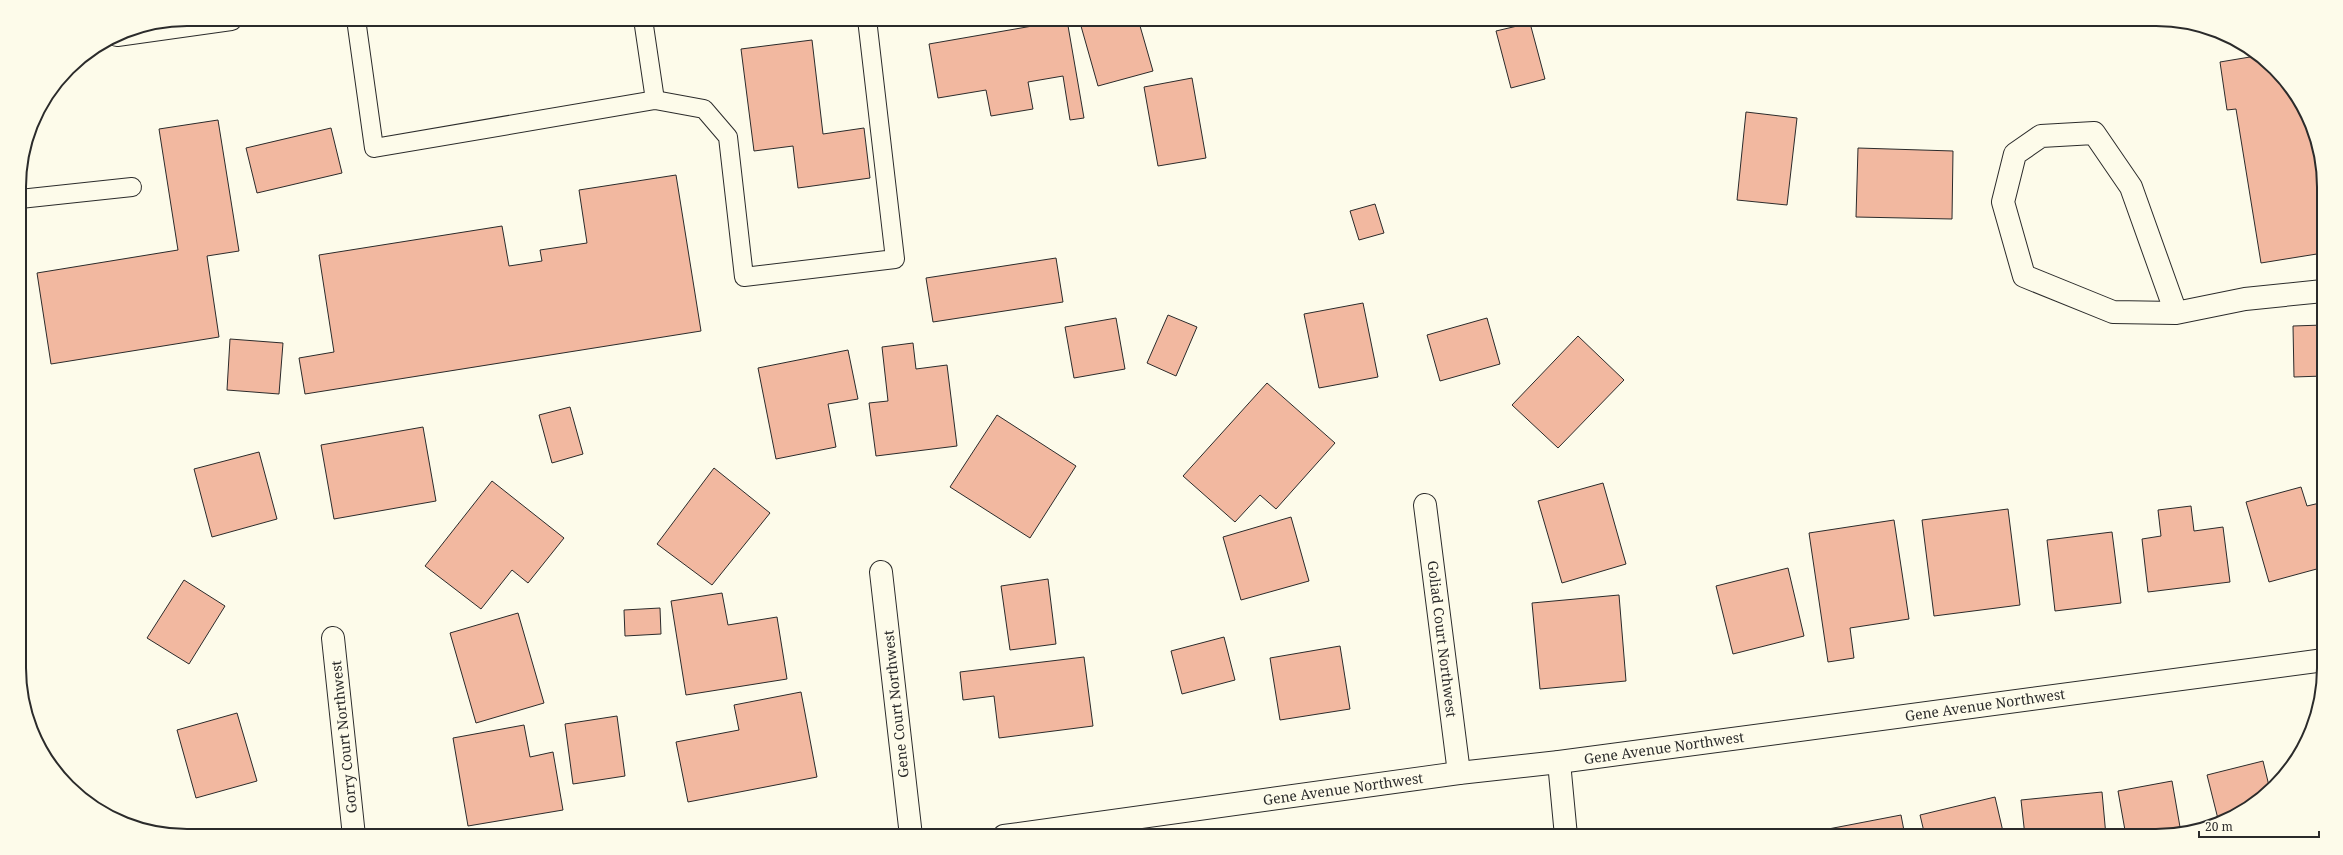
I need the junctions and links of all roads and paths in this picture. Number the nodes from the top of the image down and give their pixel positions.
1 (181, 26) edge
2 (357, 26) edge
3 (644, 26) edge
4 (868, 26) edge
5 (145, 31) edge
6 (655, 100) junction
7 (132, 187) dead end
8 (26, 198) edge
9 (2317, 293) edge
10 (2176, 312) junction
11 (1425, 505) dead end
12 (881, 572) dead end
13 (333, 638) dead end
14 (2317, 661) edge
15 (1559, 762) junction
16 (1459, 773) junction
17 (353, 829) edge
18 (909, 829) edge
19 (1055, 829) edge
20 (1565, 829) edge

1 - 5 street
2 - 6 lane
3 - 6 lane
4 - 6 lane
7 - 8 lane
9 - 10 street
10 - 10 street
11 - 16 street, Goliad Court Northwest
12 - 18 street, Gene Court Northwest
13 - 17 street, Gorry Court Northwest
14 - 15 street, Gene Avenue Northwest
15 - 16 street, Gene Avenue Northwest
15 - 20 street
16 - 19 street, Gene Avenue Northwest

